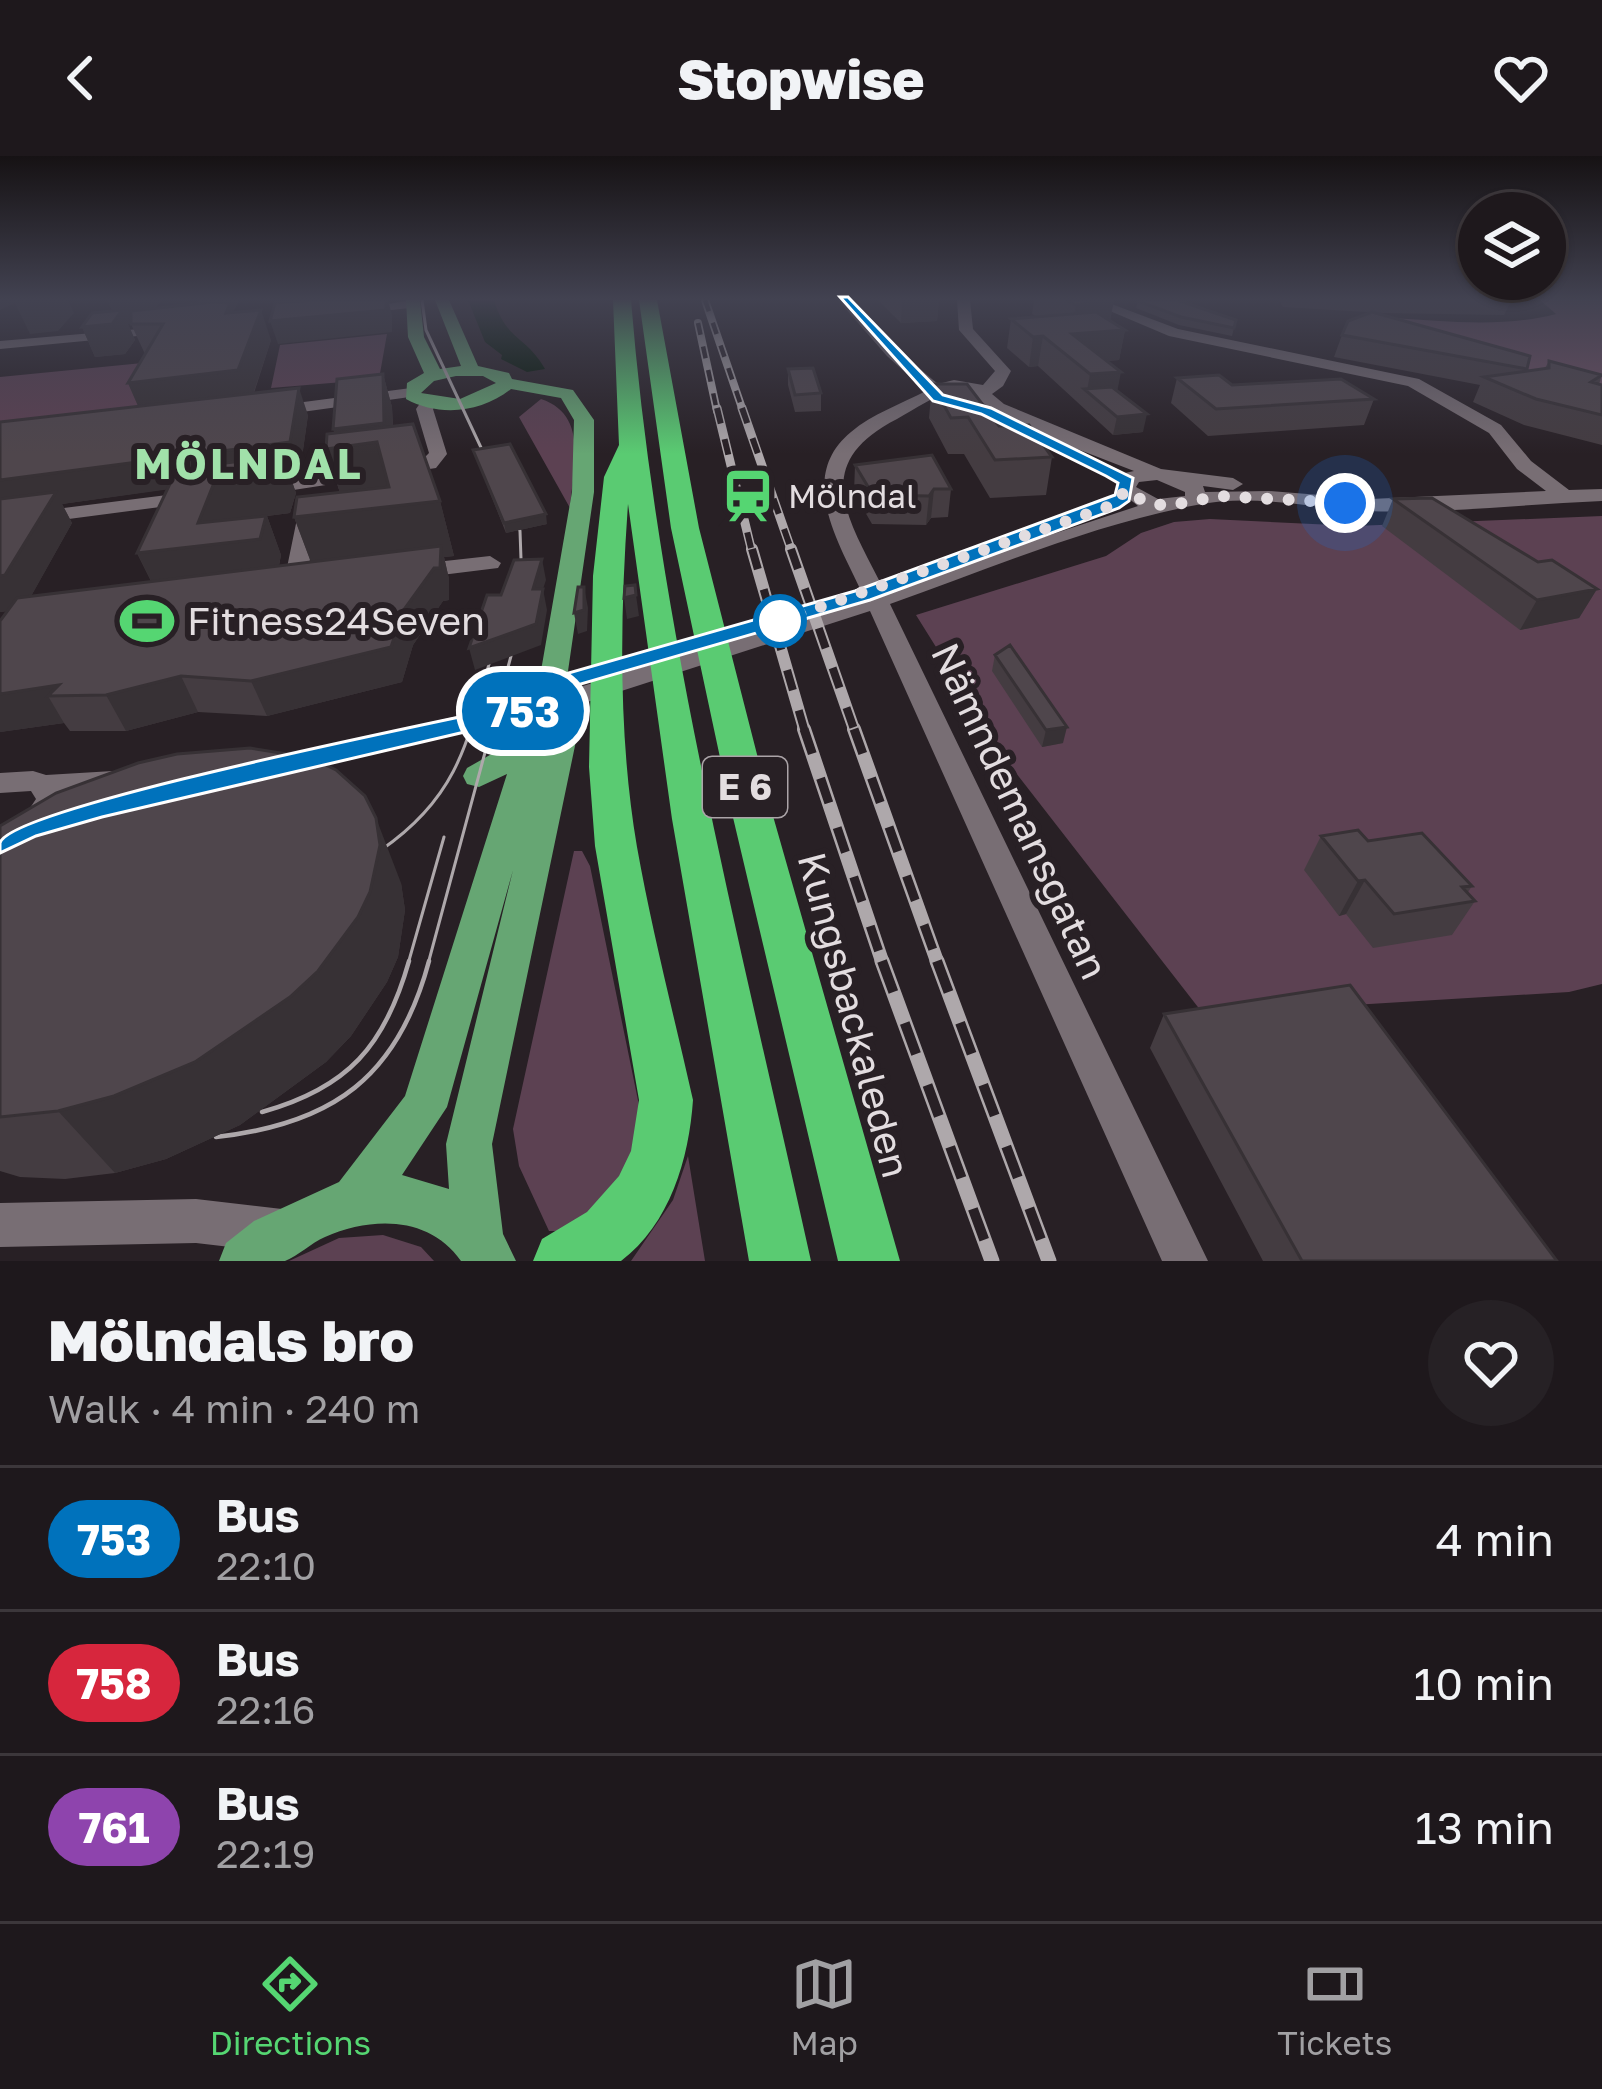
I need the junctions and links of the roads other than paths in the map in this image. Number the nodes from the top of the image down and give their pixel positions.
1 (423, 352) edge
2 (463, 352) edge
3 (625, 352) edge
4 (655, 352) edge
5 (895, 352) edge
6 (986, 352) edge
7 (1262, 352) edge
8 (471, 370) junction
9 (434, 375) junction
10 (998, 380) junction
11 (501, 388) junction
12 (411, 392) junction
13 (949, 393) junction
14 (982, 395) junction
15 (429, 403) junction
16 (260, 412) edge
17 (630, 436) junction
18 (1168, 476) junction
19 (315, 482) junction
20 (1127, 486) junction
21 (1602, 495) edge
22 (1197, 498) junction
23 (1567, 498) junction
24 (1320, 501) junction
25 (1174, 506) junction
26 (1086, 521) junction
27 (0, 522) edge
28 (490, 562) dead end
29 (383, 576) edge
30 (293, 587) edge
31 (257, 763) edge
32 (534, 771) junction
33 (479, 776) dead end
34 (0, 784) edge
35 (44, 785) junction
36 (13, 836) edge
37 (355, 1201) junction
38 (0, 1225) edge
39 (263, 1246) edge
40 (484, 1249) edge
41 (564, 1261) edge
42 (780, 1261) edge
43 (868, 1261) edge
44 (1185, 1261) edge

1 - 9 main road
2 - 8 main road
3 - 17 highway, E 6
4 - 43 highway, Kungsbackaleden / E 6
5 - 13 street
6 - 10 street
7 - 23 street
8 - 9 main road
8 - 11 main road
9 - 12 main road
10 - 13 street
10 - 14 street
11 - 15 main road
11 - 32 main road
12 - 15 main road
12 - 16 street
13 - 14 street
13 - 20 street
13 - 44 street, Nämndemansgatan
14 - 18 street
15 - 19 street
17 - 41 highway
17 - 42 highway, E 6
18 - 20 street
18 - 22 street
18 - 24 street
19 - 27 street
19 - 30 street
20 - 25 street
20 - 26 street
21 - 23 street
22 - 24 street
22 - 25 street
23 - 24 street
25 - 26 street
26 - 31 street
28 - 29 street
32 - 33 main road
32 - 37 main road
32 - 40 main road
34 - 35 street
35 - 36 street
35 - 36 street
37 - 39 main road
37 - 40 main road
38 - 39 street

